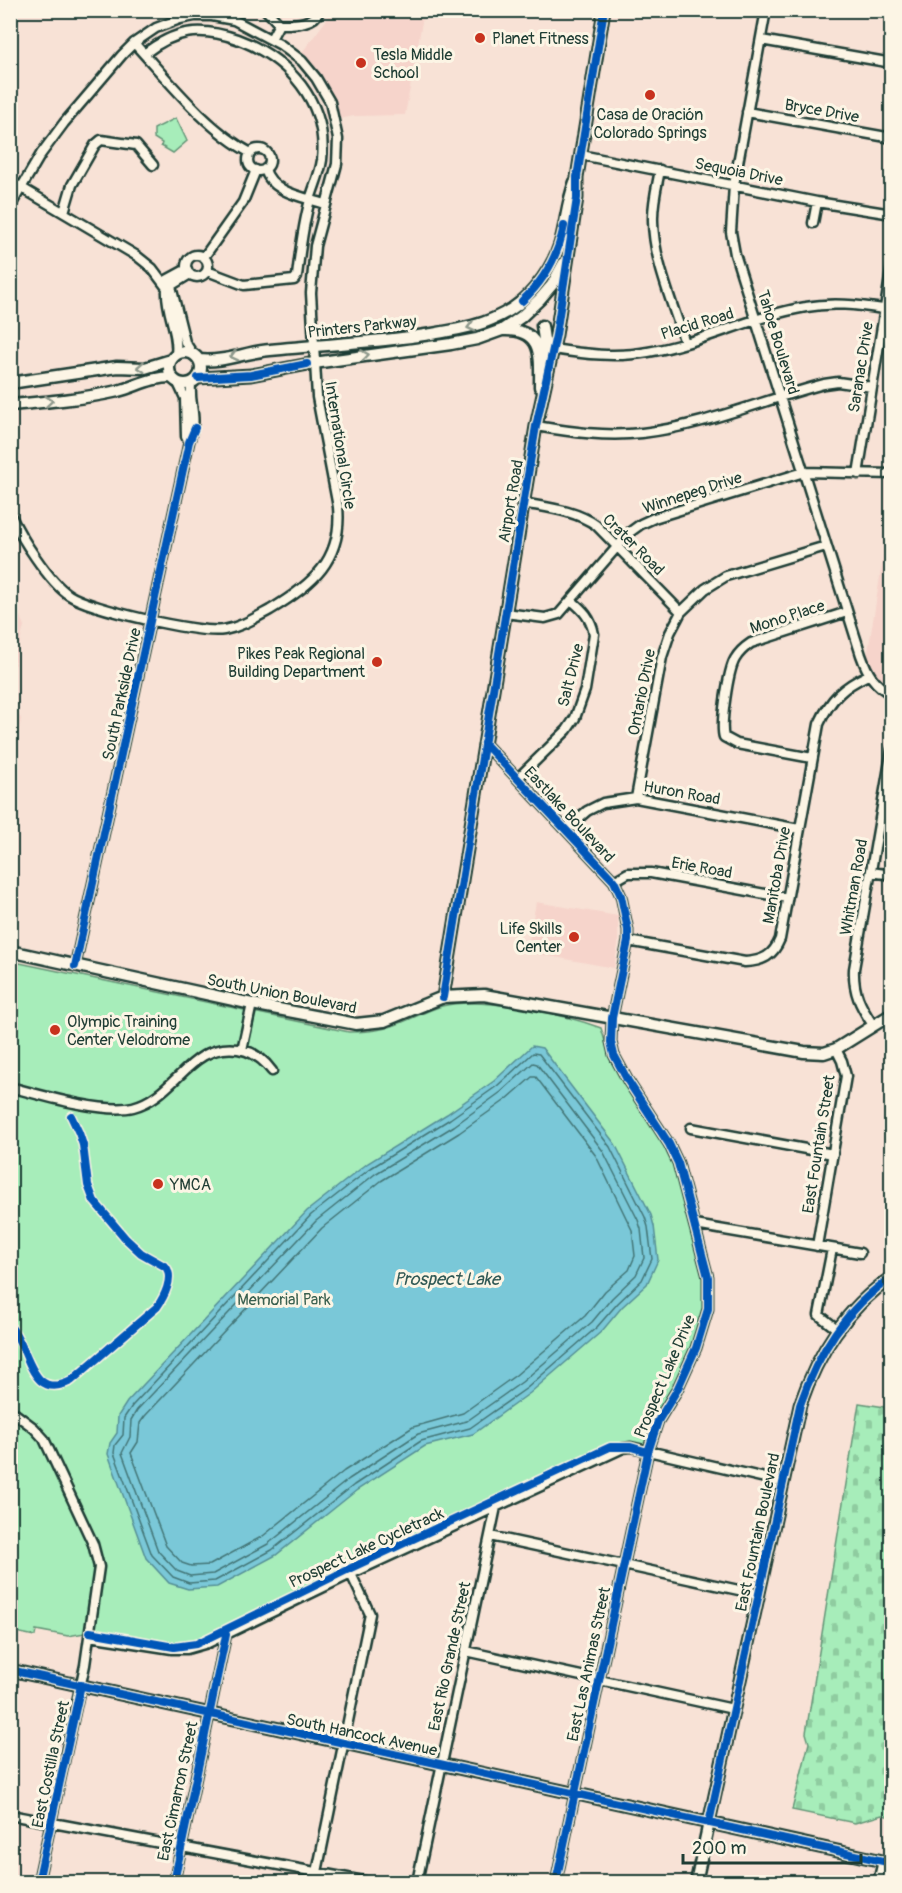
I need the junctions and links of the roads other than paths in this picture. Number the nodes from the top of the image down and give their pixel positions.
1 (266, 10) edge
2 (320, 10) edge
3 (604, 10) edge
4 (766, 10) edge
5 (212, 13) edge
6 (279, 24) junction
7 (271, 39) junction
8 (761, 40) junction
9 (134, 44) junction
10 (144, 54) junction
11 (891, 63) edge
12 (747, 112) junction
13 (891, 138) edge
14 (251, 153) junction
15 (581, 155) junction
16 (153, 165) dead end
17 (260, 170) junction
18 (660, 170) junction
19 (577, 177) junction
20 (10, 181) edge
21 (734, 185) junction
22 (22, 188) junction
23 (310, 199) junction
24 (817, 202) junction
25 (325, 204) junction
26 (10, 207) edge
27 (64, 212) junction
28 (891, 214) edge
29 (813, 223) dead end
30 (570, 249) junction
31 (204, 257) junction
32 (891, 265) edge
33 (188, 271) junction
34 (207, 271) junction
35 (165, 285) junction
36 (526, 305) junction
37 (884, 309) junction
38 (757, 320) junction
39 (542, 326) junction
40 (502, 330) junction
41 (685, 343) junction
42 (553, 346) junction
43 (313, 347) junction
44 (195, 356) junction
45 (173, 357) junction
46 (314, 363) junction
47 (175, 380) junction
48 (195, 381) junction
49 (10, 382) edge
50 (540, 383) junction
51 (872, 387) junction
52 (779, 397) junction
53 (10, 405) edge
54 (539, 409) junction
55 (536, 426) junction
56 (189, 442) junction
57 (804, 472) junction
58 (858, 474) junction
59 (891, 474) edge
60 (523, 503) junction
61 (10, 514) edge
62 (618, 546) junction
63 (826, 546) junction
64 (571, 600) junction
65 (681, 612) junction
66 (847, 612) junction
67 (505, 613) junction
68 (151, 619) junction
69 (868, 675) junction
70 (891, 694) edge
71 (484, 743) junction
72 (891, 749) edge
73 (812, 758) junction
74 (518, 778) junction
75 (636, 798) junction
76 (566, 829) junction
77 (799, 829) junction
78 (871, 872) junction
79 (891, 875) edge
80 (614, 881) junction
81 (786, 898) junction
82 (627, 941) junction
83 (10, 951) edge
84 (75, 966) junction
85 (443, 997) junction
86 (252, 1004) junction
87 (891, 1014) edge
88 (612, 1018) junction
89 (873, 1025) junction
90 (836, 1049) junction
91 (242, 1050) junction
92 (272, 1071) dead end
93 (10, 1087) edge
94 (691, 1128) dead end
95 (833, 1154) junction
96 (695, 1225) junction
97 (817, 1246) junction
98 (832, 1248) junction
99 (860, 1253) dead end
100 (891, 1277) edge
101 (837, 1329) junction
102 (10, 1410) edge
103 (648, 1452) junction
104 (782, 1482) junction
105 (496, 1507) junction
106 (490, 1536) junction
107 (623, 1565) junction
108 (351, 1574) junction
109 (757, 1594) junction
110 (226, 1635) junction
111 (89, 1636) junction
112 (466, 1651) junction
113 (10, 1670) edge
114 (599, 1680) junction
115 (81, 1685) junction
116 (733, 1709) junction
117 (209, 1713) junction
118 (345, 1744) junction
119 (442, 1765) junction
120 (575, 1794) junction
121 (10, 1815) edge
122 (51, 1823) junction
123 (709, 1823) junction
124 (181, 1847) junction
125 (887, 1862) edge
126 (316, 1878) edge
127 (38, 1882) edge
128 (174, 1882) edge
129 (369, 1882) edge
130 (417, 1882) edge
131 (556, 1882) edge
132 (696, 1882) edge
133 (878, 1882) edge

1 - 6 street
2 - 6 street
3 - 15 main road, Airport Road
4 - 8 street, Tahoe Boulevard
5 - 7 street, International Circle
5 - 9 street, International Circle
6 - 7 street
7 - 25 street, International Circle
8 - 11 street
8 - 12 street, Tahoe Boulevard
9 - 10 street
9 - 22 street, International Circle
10 - 14 street
10 - 23 street
12 - 13 street, Bryce Drive
12 - 21 street, Tahoe Boulevard
14 - 17 street
14 - 17 street
15 - 18 street, Sequoia Drive
15 - 19 main road, Airport Road
16 - 27 street
17 - 23 street
17 - 31 street
18 - 21 street, Sequoia Drive
18 - 41 street
19 - 30 main road, Airport Road
19 - 36 main road, Printers Parkway
20 - 22 street, South Parkside Drive
21 - 24 street, Sequoia Drive
21 - 38 street, Tahoe Boulevard
22 - 26 street, International Circle
22 - 27 street, South Parkside Drive
23 - 25 street
23 - 34 street
24 - 28 street, Sequoia Drive
24 - 29 street
25 - 43 street, International Circle
27 - 35 street, South Parkside Drive
30 - 36 main road, Printers Parkway
30 - 42 main road, Airport Road
31 - 33 street
31 - 34 street
32 - 37 street, Saranac Drive
33 - 34 street
33 - 35 street
35 - 44 street, South Parkside Drive
35 - 45 street
36 - 39 main road
36 - 40 main road, Printers Parkway
36 -> 43 main road, Printers Parkway
37 - 38 street, Placid Road
37 - 51 street, Saranac Drive
38 - 41 street, Placid Road
38 - 52 street, Tahoe Boulevard
39 - 42 main road
39 - 50 main road
46 -> 40 main road, Printers Parkway
40 - 50 main road
41 - 42 street, Placid Road
42 - 54 main road, Airport Road
43 -> 44 main road, Printers Parkway
43 - 46 street, International Circle
44 - 45 main road
44 - 48 main road, South Parkside Drive
45 - 47 main road
45 -> 49 main road
46 - 48 main road, Printers Parkway
46 - 68 street, International Circle
47 - 48 main road
53 -> 47 main road
47 - 56 street
48 - 56 street, South Parkside Drive
50 - 54 main road
51 - 52 street
51 - 58 street, Saranac Drive
52 - 55 street
52 - 57 street, Tahoe Boulevard
54 - 55 main road, Airport Road
55 - 60 main road, Airport Road
56 - 68 street, South Parkside Drive
57 - 58 street, Winnepeg Drive
57 - 62 street, Winnepeg Drive
57 - 63 street, Tahoe Boulevard
58 - 59 street, Winnepeg Drive
60 - 62 street, Crater Road
60 - 67 main road, Airport Road
61 - 68 street, International Circle
62 - 64 street, Winnepeg Drive
62 - 65 street, Crater Road
63 - 65 street, Ontario Drive
63 - 66 street, Tahoe Boulevard
64 - 67 street, Winnepeg Drive
64 - 74 street, Salt Drive
65 - 75 street, Ontario Drive
66 - 69 street, Tahoe Boulevard
66 - 73 street, Mono Place
67 - 71 main road, Airport Road
68 - 84 street, South Parkside Drive
69 - 70 street
69 - 73 street, Manitoba Drive
71 - 74 street, Eastlake Boulevard
71 - 85 main road, Airport Road
72 - 78 street, Whitman Road
73 - 77 street, Manitoba Drive
74 - 76 street, Eastlake Boulevard
75 - 76 street, Huron Road
75 - 77 street, Huron Road
76 - 80 street, Eastlake Boulevard
77 - 81 street, Manitoba Drive
78 - 79 street
78 - 89 street, Whitman Road
80 - 81 street, Erie Road
80 - 82 street, Eastlake Boulevard
81 - 82 street, Manitoba Drive
82 - 88 street, Eastlake Boulevard
83 - 84 main road, South Union Boulevard
84 - 86 main road, South Union Boulevard
85 - 86 main road, South Union Boulevard
85 - 88 main road, South Union Boulevard
86 - 91 street
87 - 89 main road, South Union Boulevard
88 - 90 main road, South Union Boulevard
88 - 96 street, Prospect Lake Drive
89 - 90 main road, South Union Boulevard
90 - 95 street, East Fountain Street
91 - 92 street
91 - 93 street
94 - 95 street
95 - 97 street, East Fountain Street
96 - 97 street
96 - 103 street, Prospect Lake Drive
97 - 98 street
98 - 99 street
98 - 101 street
100 - 101 main road, East Fountain Boulevard
101 - 104 main road, East Fountain Boulevard
102 - 111 street, East Costilla Street
103 - 104 street
103 - 105 street, Prospect Lake Drive
103 - 107 street, East Las Animas Street
104 - 109 main road, East Fountain Boulevard
105 - 106 street, East Rio Grande Street
105 - 108 street, Prospect Lake Drive
106 - 107 street
106 - 112 street, East Rio Grande Street
107 - 109 street
107 - 114 street, East Las Animas Street
108 - 110 street, Prospect Lake Drive
108 - 118 street
109 - 116 main road, East Fountain Boulevard
110 - 111 street, Prospect Lake Drive
110 - 117 street, East Cimarron Street
111 - 115 street, East Costilla Street
112 - 114 street
112 - 119 street, East Rio Grande Street
113 - 115 main road, South Hancock Avenue
114 - 116 street
114 - 120 street, East Las Animas Street
115 - 117 main road, South Hancock Avenue
115 - 122 street, East Costilla Street
116 - 123 main road, East Fountain Boulevard
117 - 118 main road, South Hancock Avenue
117 - 124 street, East Cimarron Street
118 - 119 main road, South Hancock Avenue
118 - 126 street
119 - 120 main road, South Hancock Avenue
119 - 130 street, East Rio Grande Street
120 - 123 main road, South Hancock Avenue
120 - 131 street, East Las Animas Street
121 - 122 street
122 - 124 street
122 - 127 street, East Costilla Street
123 - 125 main road, South Hancock Avenue
123 - 132 main road, East Fountain Boulevard
124 - 126 street
124 - 128 street, East Cimarron Street
125 - 133 street
126 - 129 street

